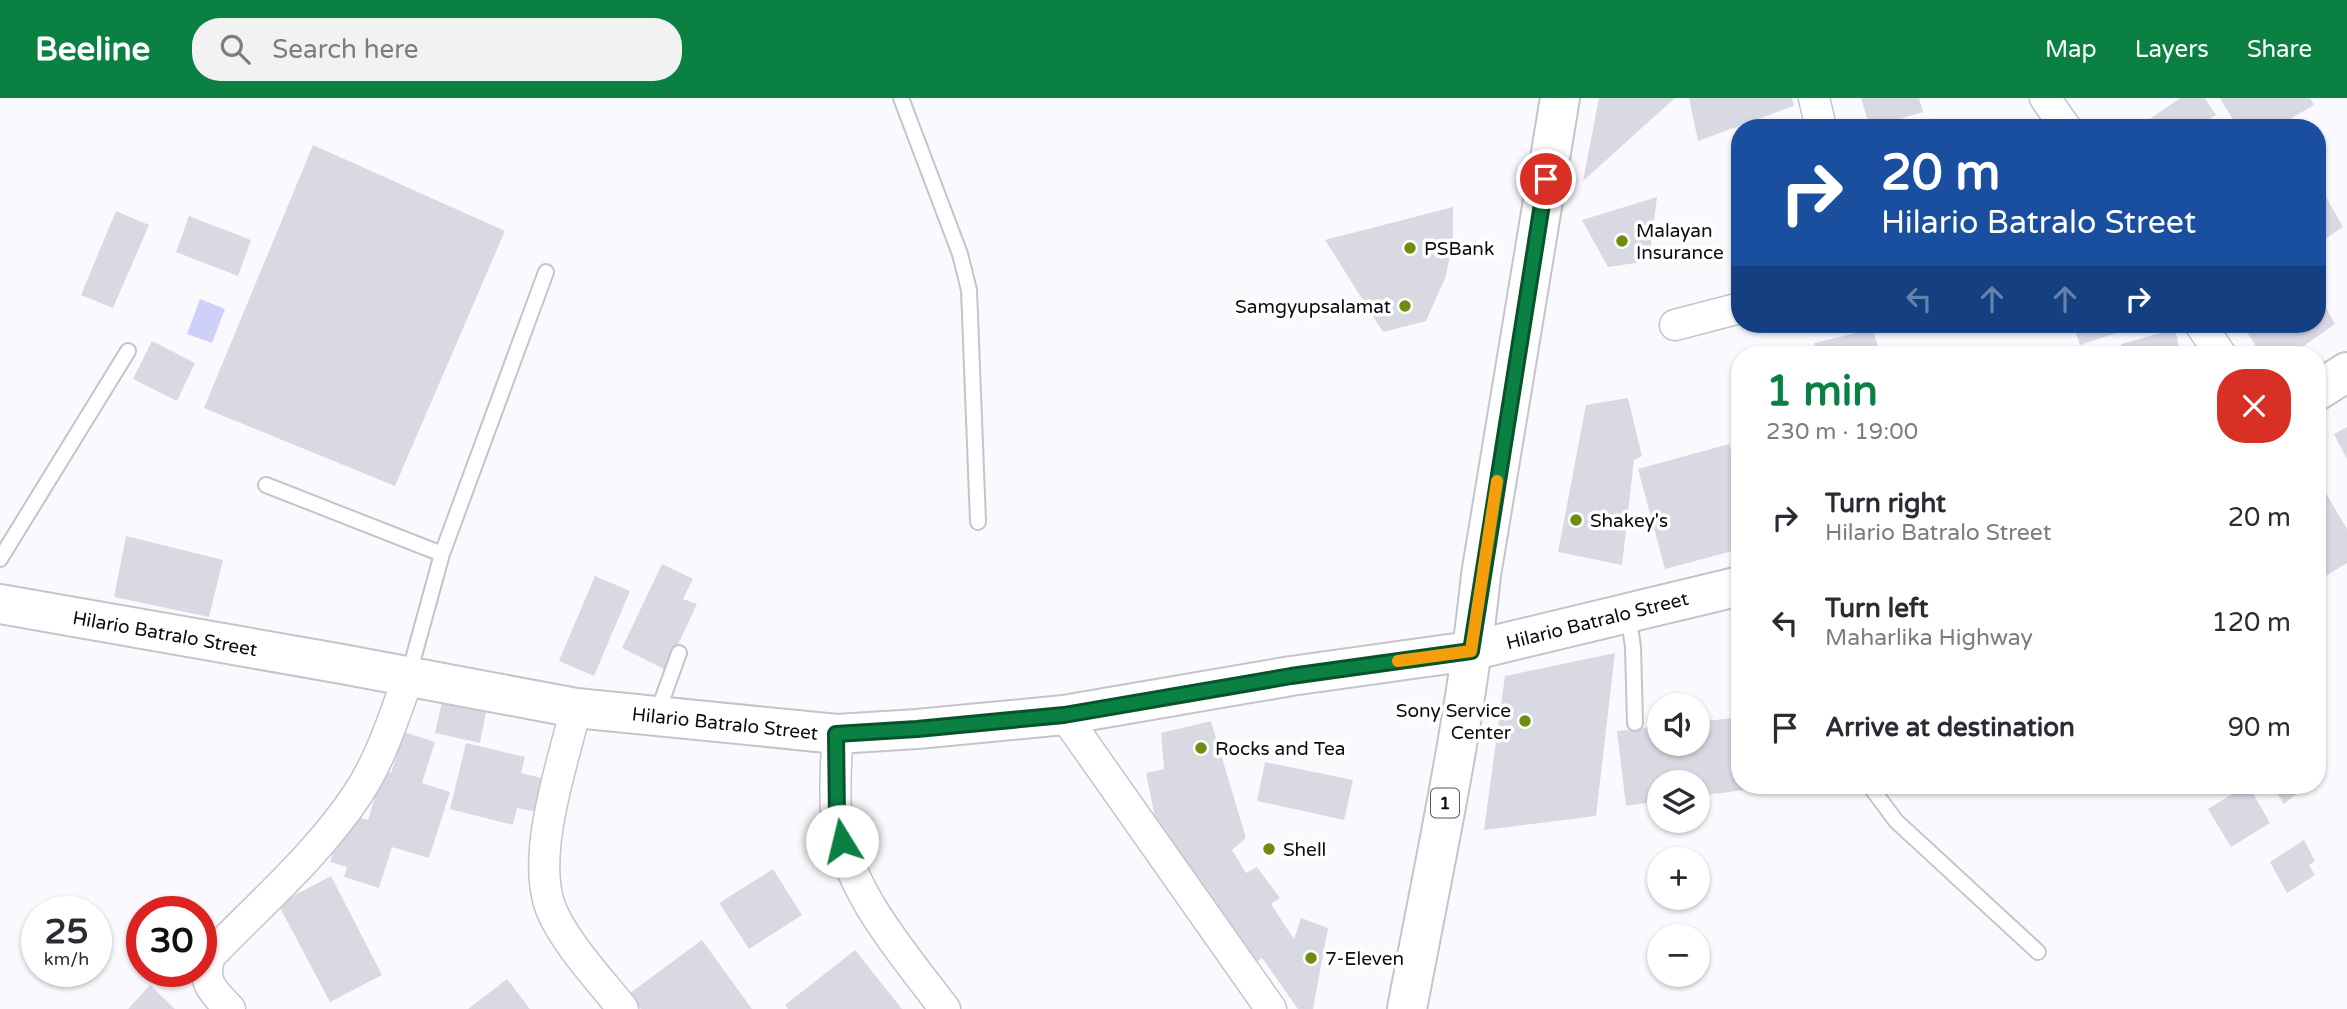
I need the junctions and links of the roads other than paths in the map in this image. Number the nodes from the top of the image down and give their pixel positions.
1 (901, 98) edge
2 (1560, 98) edge
3 (1814, 98) edge
4 (2045, 98) edge
5 (1819, 119) edge
6 (2060, 119) edge
7 (546, 272) dead end
8 (1731, 310) edge
9 (1675, 325) dead end
10 (128, 351) dead end
11 (2347, 372) edge
12 (2326, 385) edge
13 (267, 485) dead end
14 (978, 522) dead end
15 (442, 555) junction
16 (0, 559) edge
17 (1731, 588) edge
18 (0, 604) edge
19 (1627, 612) junction
20 (1471, 651) junction
21 (679, 653) dead end
22 (408, 678) junction
23 (576, 708) junction
24 (657, 715) junction
25 (1064, 715) junction
26 (1635, 723) dead end
27 (836, 734) junction
28 (1876, 794) edge
29 (2038, 952) dead end
30 (230, 1009) edge
31 (623, 1009) edge
32 (945, 1009) edge
33 (1271, 1009) edge
34 (1407, 1009) edge

1 - 14 lane
2 - 20 street, 1
3 - 5 street
4 - 6 street
7 - 15 lane
8 - 9 street
10 - 16 lane
11 - 12 street
13 - 15 lane
15 - 22 lane
17 - 19 street, Hilario Batralo Street
18 - 22 street, Hilario Batralo Street
19 - 20 street, Hilario Batralo Street
19 - 26 lane
20 - 25 street, Hilario Batralo Street
20 - 34 street, 1
21 - 24 lane
22 - 23 street, Hilario Batralo Street
22 - 30 street
23 - 24 street, Hilario Batralo Street
23 - 31 street
24 - 27 street, Hilario Batralo Street
25 - 27 street, Hilario Batralo Street
25 - 33 street
27 - 32 street
28 - 29 lane

